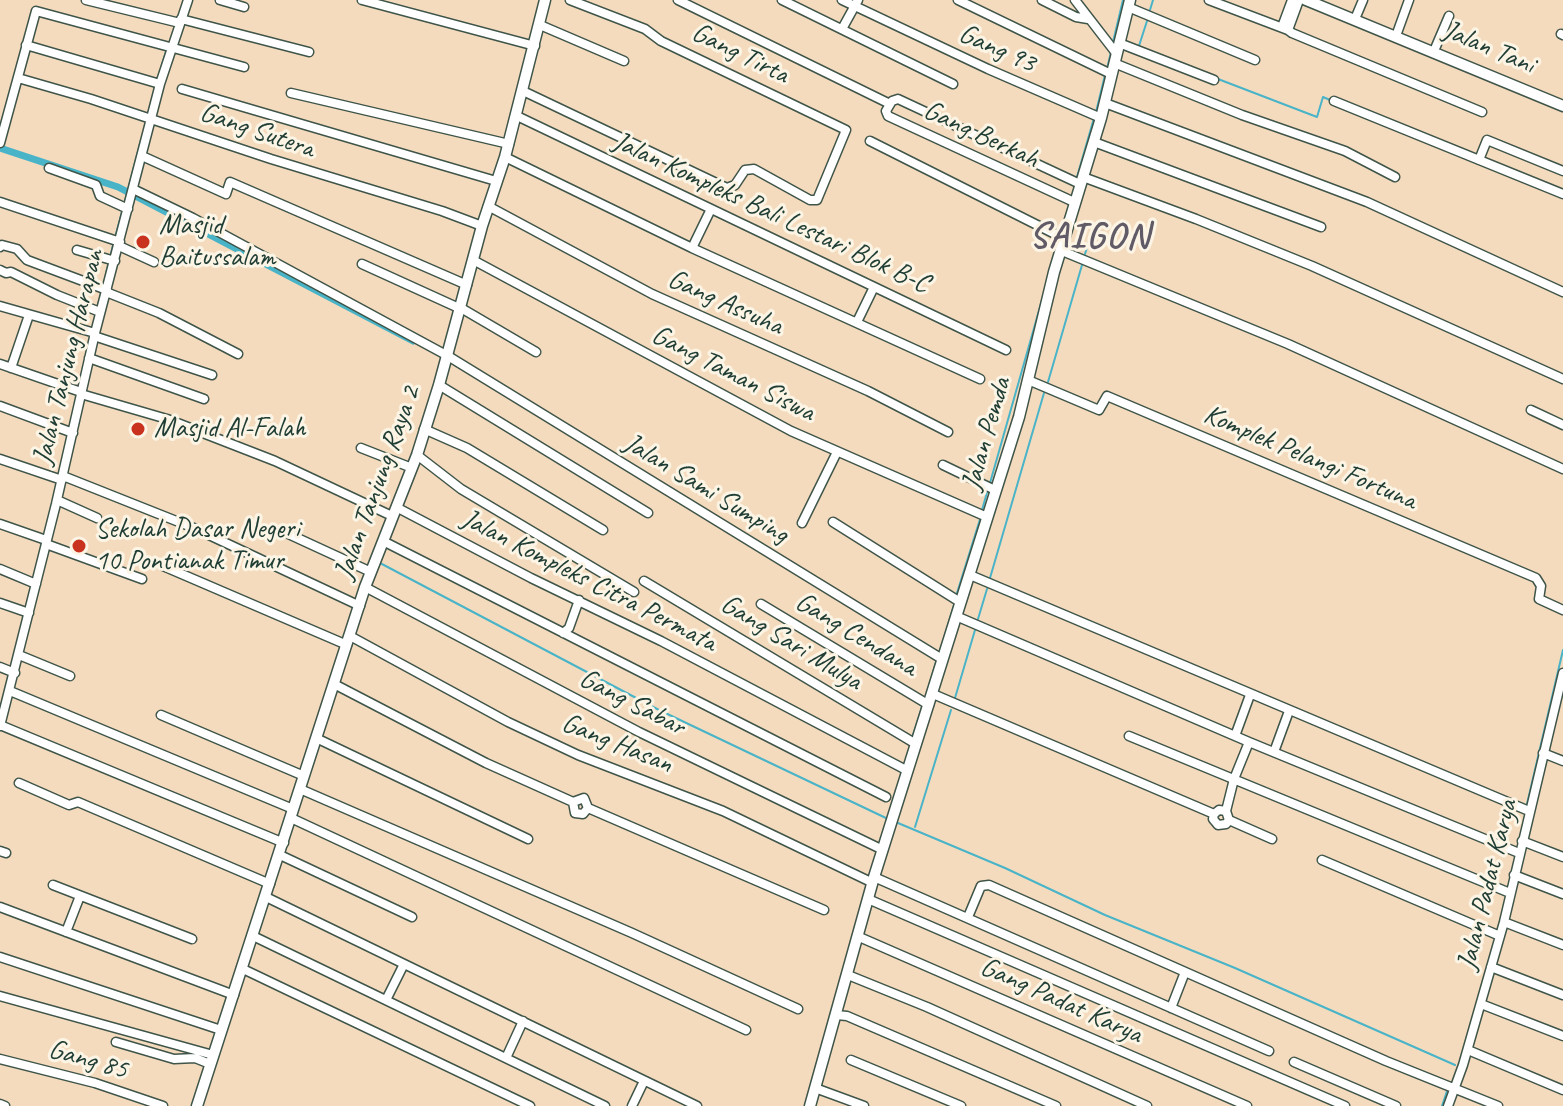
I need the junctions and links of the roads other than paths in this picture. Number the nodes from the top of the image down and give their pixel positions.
1 (86, 0) edge
2 (188, 0) edge
3 (220, 0) edge
4 (362, 0) edge
5 (545, 0) edge
6 (570, 0) edge
7 (678, 0) edge
8 (782, 0) edge
9 (842, 0) edge
10 (958, 0) edge
11 (1042, 0) edge
12 (1075, 0) edge
13 (1209, 0) edge
14 (1306, 0) edge
15 (1363, 0) edge
16 (1409, 0) edge
17 (856, 3) edge
18 (1129, 3) edge
19 (1294, 3) edge
20 (244, 7) dead end
21 (1449, 16) dead end
22 (1088, 19) junction
23 (1355, 19) junction
24 (181, 21) junction
25 (540, 25) junction
26 (842, 29) junction
27 (1285, 29) junction
28 (1396, 36) junction
29 (26, 45) junction
30 (535, 46) junction
31 (171, 47) junction
32 (1434, 51) junction
33 (309, 52) dead end
34 (1112, 59) junction
35 (1255, 60) dead end
36 (624, 61) dead end
37 (244, 67) dead end
38 (18, 78) junction
39 (1214, 80) dead end
40 (160, 84) junction
41 (953, 84) dead end
42 (182, 89) dead end
43 (523, 91) junction
44 (291, 93) dead end
45 (1334, 101) dead end
46 (1105, 103) junction
47 (890, 104) junction
48 (1563, 106) edge
49 (1482, 112) dead end
50 (517, 116) junction
51 (1097, 116) junction
52 (152, 118) junction
53 (870, 141) dead end
54 (1094, 142) junction
55 (0, 143) edge
56 (509, 144) junction
57 (142, 156) junction
58 (505, 157) junction
59 (1479, 160) junction
60 (49, 168) dead end
61 (1563, 171) edge
62 (1395, 177) dead end
63 (496, 181) junction
64 (1079, 181) junction
65 (132, 190) junction
66 (1563, 194) edge
67 (1072, 201) junction
68 (0, 202) edge
69 (488, 206) junction
70 (128, 208) junction
71 (711, 209) junction
72 (482, 226) junction
73 (1321, 227) dead end
74 (1062, 238) junction
75 (120, 244) junction
76 (0, 247) edge
77 (692, 248) junction
78 (77, 250) dead end
79 (1062, 251) junction
80 (473, 260) junction
81 (115, 261) junction
82 (154, 262) dead end
83 (362, 264) dead end
84 (0, 270) edge
85 (467, 285) junction
86 (874, 287) junction
87 (107, 291) junction
88 (1563, 292) edge
89 (0, 306) edge
90 (461, 308) junction
91 (100, 312) junction
92 (29, 315) junction
93 (857, 322) junction
94 (94, 334) junction
95 (1006, 350) dead end
96 (536, 352) dead end
97 (238, 354) dead end
98 (448, 356) junction
99 (89, 358) junction
100 (0, 364) edge
101 (11, 368) junction
102 (212, 375) dead end
103 (980, 379) dead end
104 (1563, 379) edge
105 (1028, 380) junction
106 (439, 385) junction
107 (81, 393) junction
108 (204, 399) dead end
109 (0, 406) edge
110 (1531, 410) dead end
111 (1563, 425) edge
112 (424, 429) junction
113 (948, 432) dead end
114 (73, 433) junction
115 (361, 448) dead end
116 (837, 452) junction
117 (417, 455) junction
118 (0, 459) edge
119 (943, 465) dead end
120 (412, 468) junction
121 (1563, 469) edge
122 (62, 478) junction
123 (995, 490) junction
124 (57, 500) junction
125 (394, 512) junction
126 (648, 513) dead end
127 (982, 515) junction
128 (97, 518) dead end
129 (833, 522) dead end
130 (802, 523) dead end
131 (0, 524) edge
132 (603, 530) dead end
133 (282, 531) dead end
134 (383, 541) junction
135 (46, 542) junction
136 (163, 566) dead end
137 (0, 569) edge
138 (371, 572) junction
139 (970, 575) junction
140 (142, 579) dead end
141 (644, 581) dead end
142 (36, 584) junction
143 (365, 587) junction
144 (634, 592) dead end
145 (579, 600) junction
146 (960, 602) junction
147 (0, 603) edge
148 (761, 604) dead end
149 (360, 606) junction
150 (1563, 610) edge
151 (29, 613) junction
152 (956, 616) junction
153 (563, 633) junction
154 (349, 640) junction
155 (19, 655) junction
156 (942, 659) junction
157 (0, 667) edge
158 (15, 673) junction
159 (1563, 675) edge
160 (70, 676) dead end
161 (334, 684) junction
162 (10, 691) junction
163 (1250, 695) junction
164 (931, 699) junction
165 (2, 708) edge
166 (1289, 711) junction
167 (161, 715) dead end
168 (1552, 717) junction
169 (1563, 721) edge
170 (0, 726) edge
171 (1129, 736) dead end
172 (1235, 736) junction
173 (316, 738) junction
174 (1249, 742) junction
175 (916, 744) junction
176 (1274, 752) junction
177 (1543, 753) junction
178 (1563, 761) edge
179 (908, 771) junction
180 (304, 776) junction
181 (1234, 779) junction
182 (19, 783) dead end
183 (300, 789) junction
184 (886, 797) dead end
185 (1529, 811) junction
186 (292, 814) junction
187 (1214, 814) junction
188 (1227, 816) junction
189 (528, 839) dead end
190 (1272, 839) dead end
191 (1522, 841) junction
192 (284, 843) junction
193 (883, 850) junction
194 (1519, 853) junction
195 (280, 855) junction
196 (1563, 857) edge
197 (1322, 860) dead end
198 (1514, 875) junction
199 (873, 880) junction
200 (270, 884) junction
201 (53, 885) dead end
202 (1510, 893) junction
203 (1563, 894) edge
204 (80, 896) junction
205 (266, 897) junction
206 (868, 899) junction
207 (0, 907) edge
208 (824, 910) dead end
209 (412, 917) dead end
210 (968, 917) junction
211 (1504, 922) junction
212 (66, 932) junction
213 (1496, 935) junction
214 (253, 936) junction
215 (857, 936) junction
216 (192, 939) dead end
217 (1563, 945) edge
218 (0, 957) edge
219 (404, 964) junction
220 (1491, 967) junction
221 (1185, 972) junction
222 (242, 974) junction
223 (848, 975) junction
224 (234, 995) junction
225 (1563, 995) edge
226 (0, 996) edge
227 (386, 1000) junction
228 (1481, 1004) junction
229 (1171, 1008) junction
230 (798, 1009) dead end
231 (836, 1015) junction
232 (523, 1021) junction
233 (221, 1030) junction
234 (746, 1030) dead end
235 (1563, 1036) edge
236 (116, 1042) dead end
237 (1468, 1050) junction
238 (1269, 1051) dead end
239 (506, 1058) junction
240 (0, 1059) edge
241 (212, 1059) junction
242 (851, 1060) dead end
243 (1294, 1062) dead end
244 (644, 1081) junction
245 (815, 1088) junction
246 (1455, 1088) junction
247 (1563, 1090) edge
248 (163, 1106) edge
249 (197, 1106) edge
250 (530, 1106) edge
251 (605, 1106) edge
252 (632, 1106) edge
253 (697, 1106) edge
254 (810, 1106) edge
255 (864, 1106) edge
256 (961, 1106) edge
257 (1056, 1106) edge
258 (1147, 1106) edge
259 (1247, 1106) edge
260 (1345, 1106) edge
261 (1396, 1106) edge
262 (1448, 1106) edge
263 (1498, 1106) edge

1 - 24 street
2 - 24 street, Jalan Tanjung Harapan
3 - 20 street
4 - 30 street
5 - 25 street, Jalan Tanjung Raya 2
6 - 43 street, Gang Tirta
7 - 47 street, Gang Berkah
8 - 26 street
9 - 17 street, Gang 93
10 - 34 street
11 - 22 street
12 - 22 street
13 - 27 street
14 - 23 street, Jalan Tani
15 - 23 street
16 - 28 street
17 - 26 street
17 - 51 street, Gang 93
18 - 34 street, Jalan Pemda
18 - 35 street
19 - 27 street
21 - 32 street
22 - 34 street
23 - 28 street, Jalan Tani
24 - 31 street, Jalan Tanjung Harapan
24 - 33 street
25 - 30 street, Jalan Tanjung Raya 2
25 - 36 street
26 - 41 street
27 - 49 street
28 - 32 street, Jalan Tani
29 - 31 street
29 - 38 street
29 - 40 street
30 - 43 street, Jalan Tanjung Raya 2
31 - 37 street
31 - 40 street, Jalan Tanjung Harapan
32 - 48 street, Jalan Tani
34 - 39 street
34 - 46 street, Jalan Pemda
34 - 62 street
38 - 52 street, Gang Sutera
38 - 55 street
40 - 52 street, Jalan Tanjung Harapan
42 - 63 street
43 - 50 street, Jalan Tanjung Raya 2
44 - 56 street
45 - 59 street
46 - 51 street, Jalan Pemda
46 - 88 street
47 - 64 street, Gang Berkah
47 - 67 street, Gang Berkah
50 - 56 street, Jalan Tanjung Raya 2
50 - 71 street, Jalan Kompleks Bali Lestari Blok B-C
51 - 54 street, Jalan Pemda
52 - 57 street, Jalan Tanjung Harapan
52 - 72 street, Gang Sutera
53 - 74 street
54 - 64 street, Jalan Pemda
54 - 73 street
56 - 58 street, Jalan Tanjung Raya 2
57 - 65 street, Jalan Tanjung Harapan
57 - 85 street
58 - 63 street, Jalan Tanjung Raya 2
58 - 77 street
59 - 61 street
59 - 66 street
60 - 70 street
63 - 69 street, Jalan Tanjung Raya 2
64 - 67 street, Jalan Pemda
64 - 104 street
65 - 70 street, Jalan Tanjung Harapan
65 - 98 street, Jalan Sami Sumping
67 - 74 street, Jalan Pemda
68 - 75 street
69 - 72 street, Jalan Tanjung Raya 2
69 - 113 street, Gang Assuha
70 - 75 street, Jalan Tanjung Harapan
71 - 77 street
71 - 86 street, Jalan Kompleks Bali Lestari Blok B-C
72 - 80 street, Jalan Tanjung Raya 2
74 - 79 street, Jalan Pemda
75 - 81 street, Jalan Tanjung Harapan
75 - 82 street
76 - 87 street
77 - 93 street
78 - 81 street
79 - 105 street, Jalan Pemda
79 - 121 street
80 - 85 street, Jalan Tanjung Raya 2
80 - 116 street, Gang Taman Siswa
81 - 87 street, Jalan Tanjung Harapan
83 - 90 street
84 - 91 street
85 - 90 street, Jalan Tanjung Raya 2
86 - 93 street
86 - 95 street, Jalan Kompleks Bali Lestari Blok B-C
87 - 91 street, Jalan Tanjung Harapan
87 - 97 street
89 - 92 street
90 - 96 street
90 - 98 street, Jalan Tanjung Raya 2
91 - 94 street, Jalan Tanjung Harapan
92 - 94 street
92 - 101 street
93 - 103 street
94 - 99 street, Jalan Tanjung Harapan
94 - 102 street
98 - 106 street, Jalan Tanjung Raya 2
98 - 156 street, Jalan Sami Sumping
99 - 107 street, Jalan Tanjung Harapan
99 - 108 street
100 - 101 street, Jalan Kompleks Citra Permata
101 - 107 street, Jalan Kompleks Citra Permata
105 - 123 street, Jalan Pemda
105 - 150 street, Komplek Pelangi Fortuna
106 - 112 street, Jalan Tanjung Raya 2
106 - 126 street
107 - 114 street, Jalan Tanjung Harapan
107 - 125 street, Jalan Kompleks Citra Permata
109 - 114 street
110 - 111 street
112 - 117 street, Jalan Tanjung Raya 2
112 - 132 street
114 - 122 street, Jalan Tanjung Harapan
115 - 120 street
116 - 127 street, Gang Taman Siswa
116 - 130 street
117 - 120 street, Jalan Tanjung Raya 2
117 - 144 street
118 - 122 street
119 - 123 street
120 - 125 street, Jalan Tanjung Raya 2
122 - 124 street, Jalan Tanjung Harapan
122 - 149 street
123 - 127 street, Jalan Pemda
124 - 128 street
124 - 135 street, Jalan Tanjung Harapan
125 - 134 street, Jalan Tanjung Raya 2
125 - 145 street, Jalan Kompleks Citra Permata
127 - 139 street, Jalan Pemda
129 - 146 street
131 - 135 street
133 - 138 street
134 - 138 street, Jalan Tanjung Raya 2
134 - 153 street
135 - 140 street
135 - 142 street, Jalan Tanjung Harapan
136 - 154 street, Gang Hasan
137 - 142 street
138 - 143 street, Jalan Tanjung Raya 2
139 - 146 street, Jalan Pemda
139 - 163 street
141 - 175 street, Gang Sari Mulya
142 - 151 street, Jalan Tanjung Harapan
143 - 149 street, Jalan Tanjung Raya 2
143 - 193 street, Gang Sabar
145 - 153 street
145 - 179 street, Jalan Kompleks Citra Permata
146 - 152 street, Jalan Pemda
147 - 151 street
148 - 164 street, Gang Cendana
149 - 154 street, Jalan Tanjung Raya 2
151 - 155 street, Jalan Tanjung Harapan
152 - 156 street, Jalan Pemda
152 - 172 street
153 - 184 street
154 - 161 street, Jalan Tanjung Raya 2
154 - 199 street, Gang Hasan
155 - 158 street, Jalan Tanjung Harapan
155 - 160 street
156 - 164 street, Jalan Pemda
157 - 158 street
158 - 162 street, Jalan Tanjung Harapan
159 - 168 street, Jalan Padat Karya
161 - 173 street, Jalan Tanjung Raya 2
161 - 208 street
162 - 165 street, Jalan Tanjung Harapan
162 - 186 street
163 - 166 street
163 - 172 street
164 - 175 street, Jalan Pemda
164 - 187 street, Gang Cendana
165 - 170 street, Jalan Tanjung Harapan
166 - 176 street
166 - 185 street
167 - 180 street
168 - 169 street
168 - 177 street, Jalan Padat Karya
170 - 192 street
171 - 181 street
172 - 174 street
173 - 180 street, Jalan Tanjung Raya 2
173 - 189 street
174 - 176 street
174 - 181 street
175 - 179 street, Jalan Pemda
176 - 194 street
177 - 178 street
177 - 185 street, Jalan Padat Karya
179 - 193 street, Jalan Pemda
180 - 183 street, Jalan Tanjung Raya 2
181 - 188 street
181 - 202 street
182 - 200 street
183 - 186 street, Jalan Tanjung Raya 2
183 - 230 street
185 - 191 street, Jalan Padat Karya
186 - 192 street, Jalan Tanjung Raya 2
186 - 234 street
187 - 188 street
187 - 188 street
188 - 190 street
191 - 194 street, Jalan Padat Karya
191 - 196 street
192 - 195 street, Jalan Tanjung Raya 2
193 - 199 street, Jalan Pemda
194 - 198 street, Jalan Padat Karya
195 - 200 street, Jalan Tanjung Raya 2
195 - 209 street
197 - 213 street
198 - 202 street, Jalan Padat Karya
198 - 203 street
199 - 206 street, Jalan Pemda
199 - 210 street, Gang Hasan
200 - 205 street, Jalan Tanjung Raya 2
201 - 204 street
202 - 211 street, Jalan Padat Karya
204 - 212 street
204 - 216 street
205 - 214 street, Jalan Tanjung Raya 2
205 - 219 street
206 - 215 street, Jalan Pemda
206 - 260 street
207 - 212 street
210 - 221 street
210 - 229 street, Gang Hasan
211 - 213 street, Jalan Padat Karya
211 - 217 street
212 - 224 street
213 - 220 street, Jalan Padat Karya
214 - 222 street, Jalan Tanjung Raya 2
214 - 227 street
215 - 223 street, Jalan Pemda
215 - 259 street, Gang Padat Karya
218 - 233 street
219 - 227 street
219 - 232 street
220 - 225 street
220 - 228 street, Jalan Padat Karya
221 - 229 street
221 - 246 street
222 - 224 street, Jalan Tanjung Raya 2
222 - 250 street
223 - 231 street, Jalan Pemda
223 - 258 street
224 - 233 street, Jalan Tanjung Raya 2
226 - 241 street
227 - 239 street
228 - 235 street
228 - 237 street, Jalan Padat Karya
229 - 238 street, Gang Hasan
231 - 245 street
231 - 257 street
232 - 239 street
232 - 244 street
233 - 241 street, Jalan Tanjung Raya 2
236 - 241 street
237 - 246 street, Jalan Padat Karya
237 - 247 street
239 - 251 street
240 - 248 street, Gang 85
241 - 249 street, Jalan Tanjung Raya 2
242 - 256 street
243 - 261 street
244 - 252 street
244 - 253 street
245 - 254 street
245 - 255 street
246 - 262 street, Jalan Padat Karya
246 - 263 street

